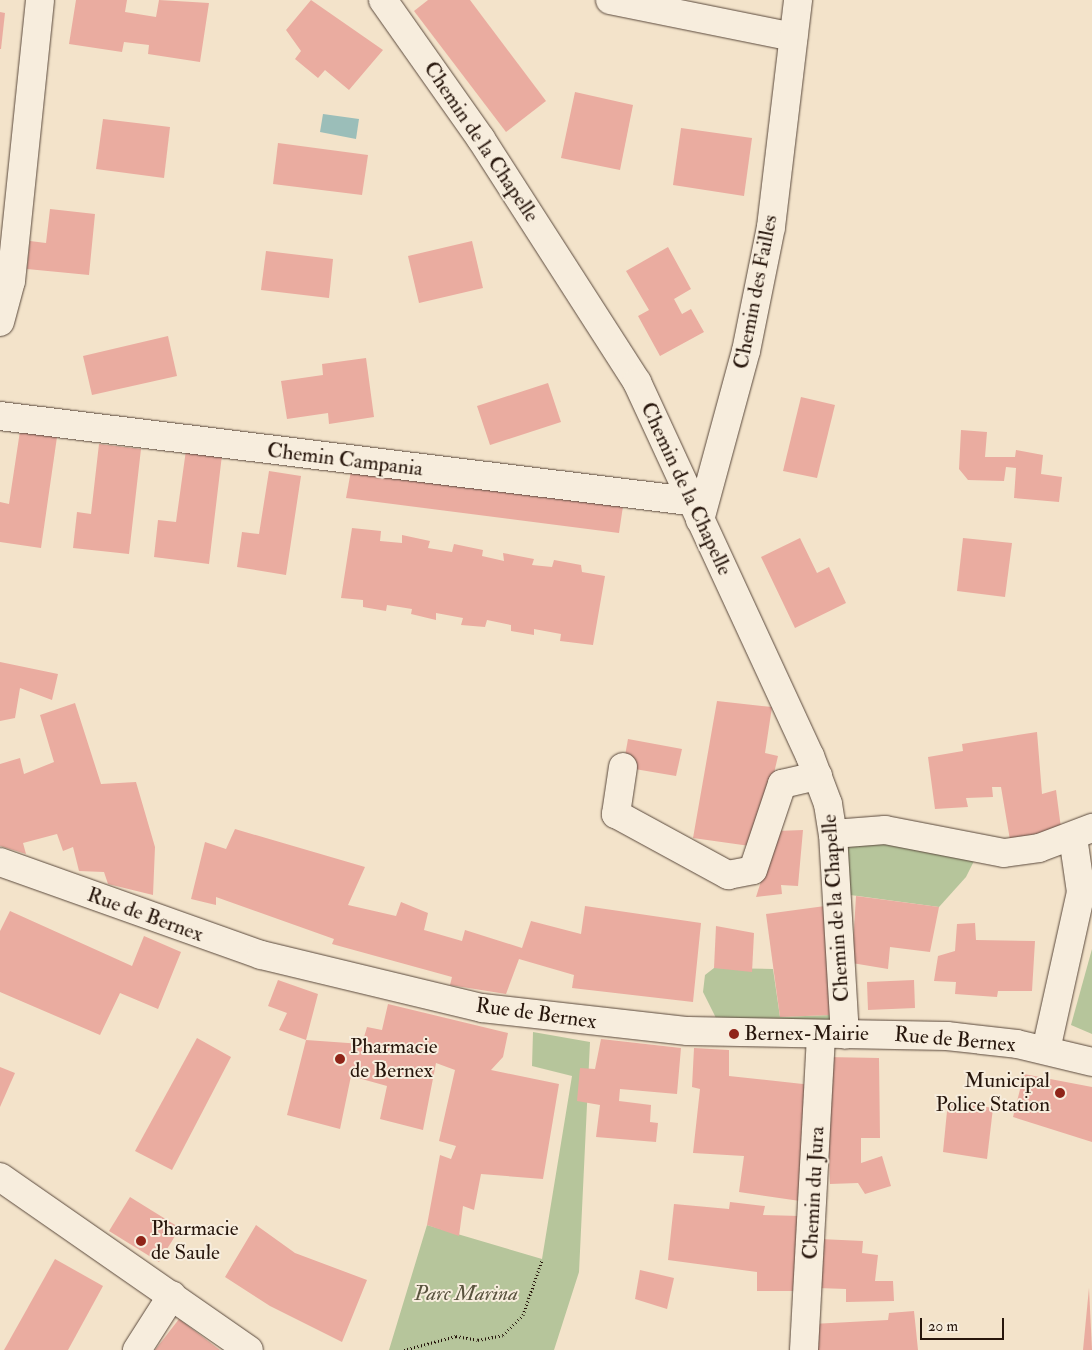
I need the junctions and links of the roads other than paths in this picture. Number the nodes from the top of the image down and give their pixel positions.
1 (40, 0) edge
2 (383, 0) edge
3 (610, 0) edge
4 (798, 0) edge
5 (793, 37) junction
6 (1, 312) edge
7 (0, 416) edge
8 (695, 510) junction
9 (622, 767) dead end
10 (818, 776) junction
11 (1083, 832) edge
12 (833, 834) junction
13 (0, 862) edge
14 (833, 1035) junction
15 (1046, 1050) junction
16 (1092, 1062) edge
17 (0, 1177) edge
18 (172, 1295) junction
19 (136, 1350) edge
20 (249, 1350) edge
21 (804, 1350) edge

1 - 6 street
2 - 8 street, Chemin de la Chapelle
3 - 5 street
4 - 5 street, Chemin des Failles
5 - 8 street, Chemin des Failles
7 - 8 street, Chemin Campania
8 - 10 street, Chemin de la Chapelle
9 - 10 street
10 - 12 street, Chemin de la Chapelle
11 - 12 street
11 - 15 street
12 - 14 street, Chemin de la Chapelle
13 - 14 street, Rue de Bernex
14 - 15 street, Rue de Bernex
14 - 21 street, Chemin du Jura
15 - 16 street, Rue de Bernex
17 - 18 street
18 - 19 street
18 - 20 street

